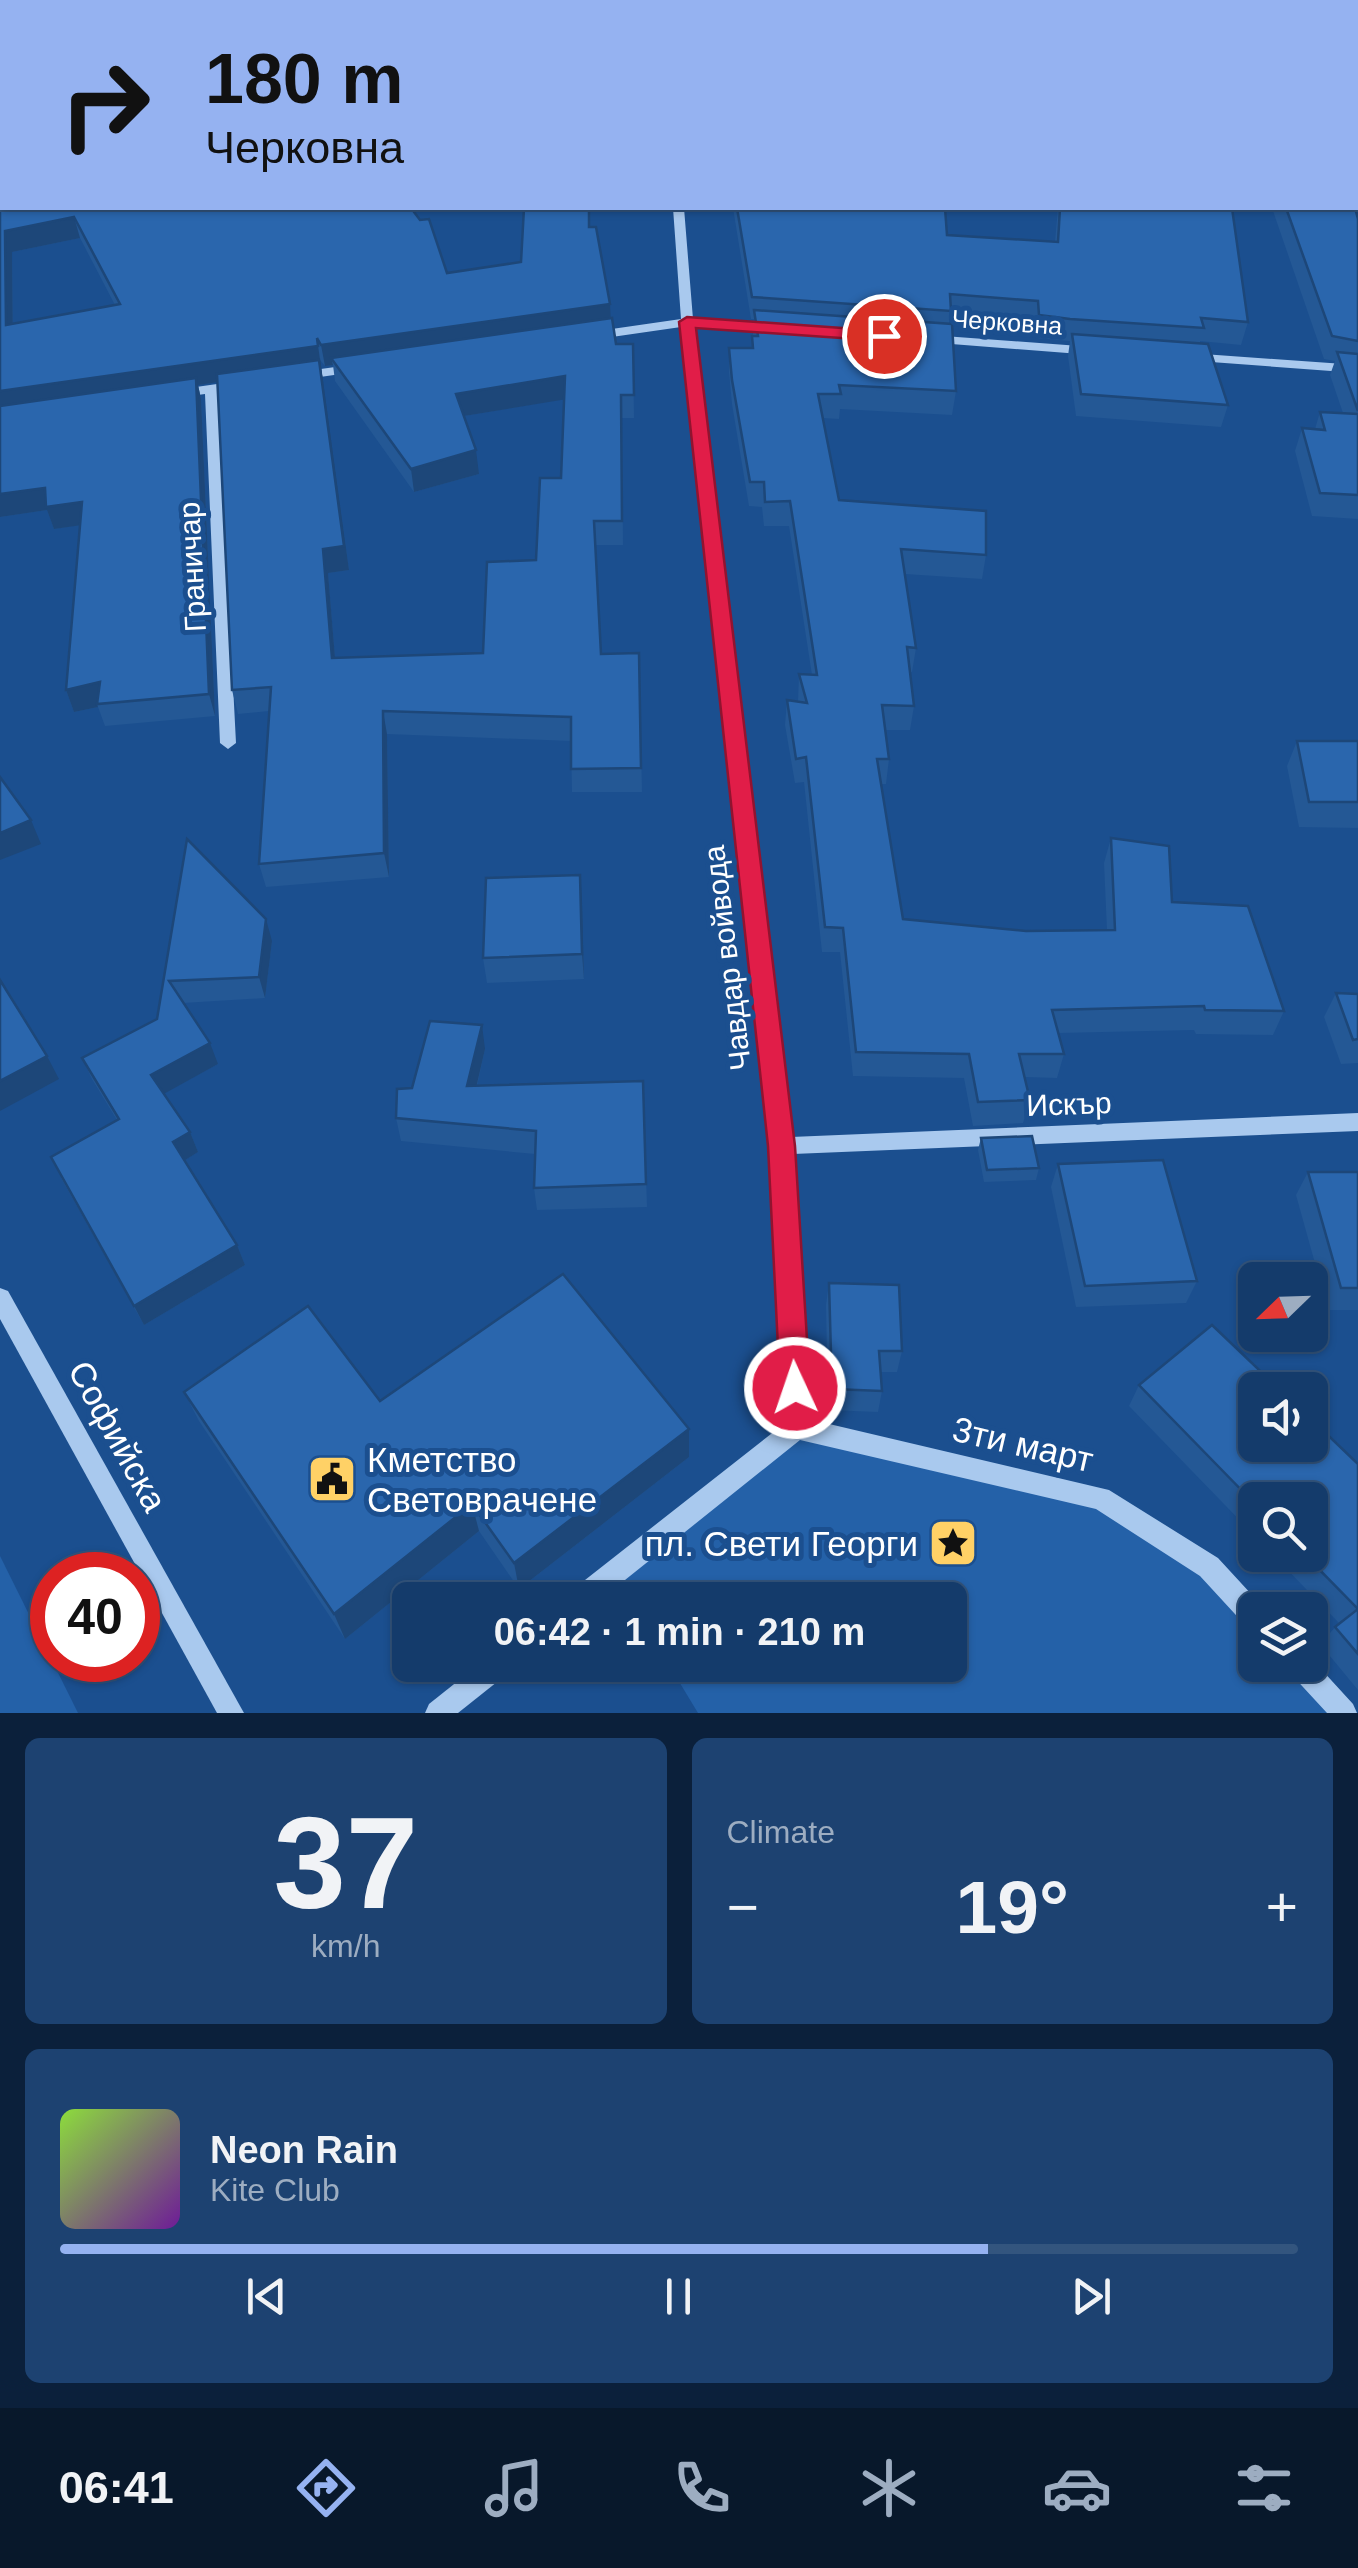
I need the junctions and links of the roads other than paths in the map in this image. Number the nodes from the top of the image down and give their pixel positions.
1 (678, 210) edge
2 (687, 322) junction
3 (786, 329) edge
4 (572, 338) edge
5 (924, 339) edge
6 (1101, 351) edge
7 (1180, 357) edge
8 (382, 365) edge
9 (1358, 369) edge
10 (287, 378) edge
11 (249, 383) edge
12 (210, 388) junction
13 (153, 398) edge
14 (228, 743) dead end
15 (1358, 1122) edge
16 (782, 1146) junction
17 (0, 1298) edge
18 (797, 1428) junction
19 (603, 1582) edge
20 (1238, 1598) edge
21 (477, 1682) edge
22 (1316, 1682) edge
23 (231, 1713) edge
24 (438, 1713) edge
25 (1344, 1713) edge

1 - 2 street, Чавдар войвода
2 - 3 street
2 - 4 street
2 - 16 street, Чавдар войвода
5 - 6 street, Черковна
7 - 9 street
8 - 10 street
11 - 12 street
12 - 13 street
12 - 14 street, Граничар
15 - 16 street, Искър
16 - 18 street, Чавдар войвода
17 - 23 street, Софийска
18 - 19 street
18 - 20 street, 3ти март
21 - 24 street
22 - 25 street

